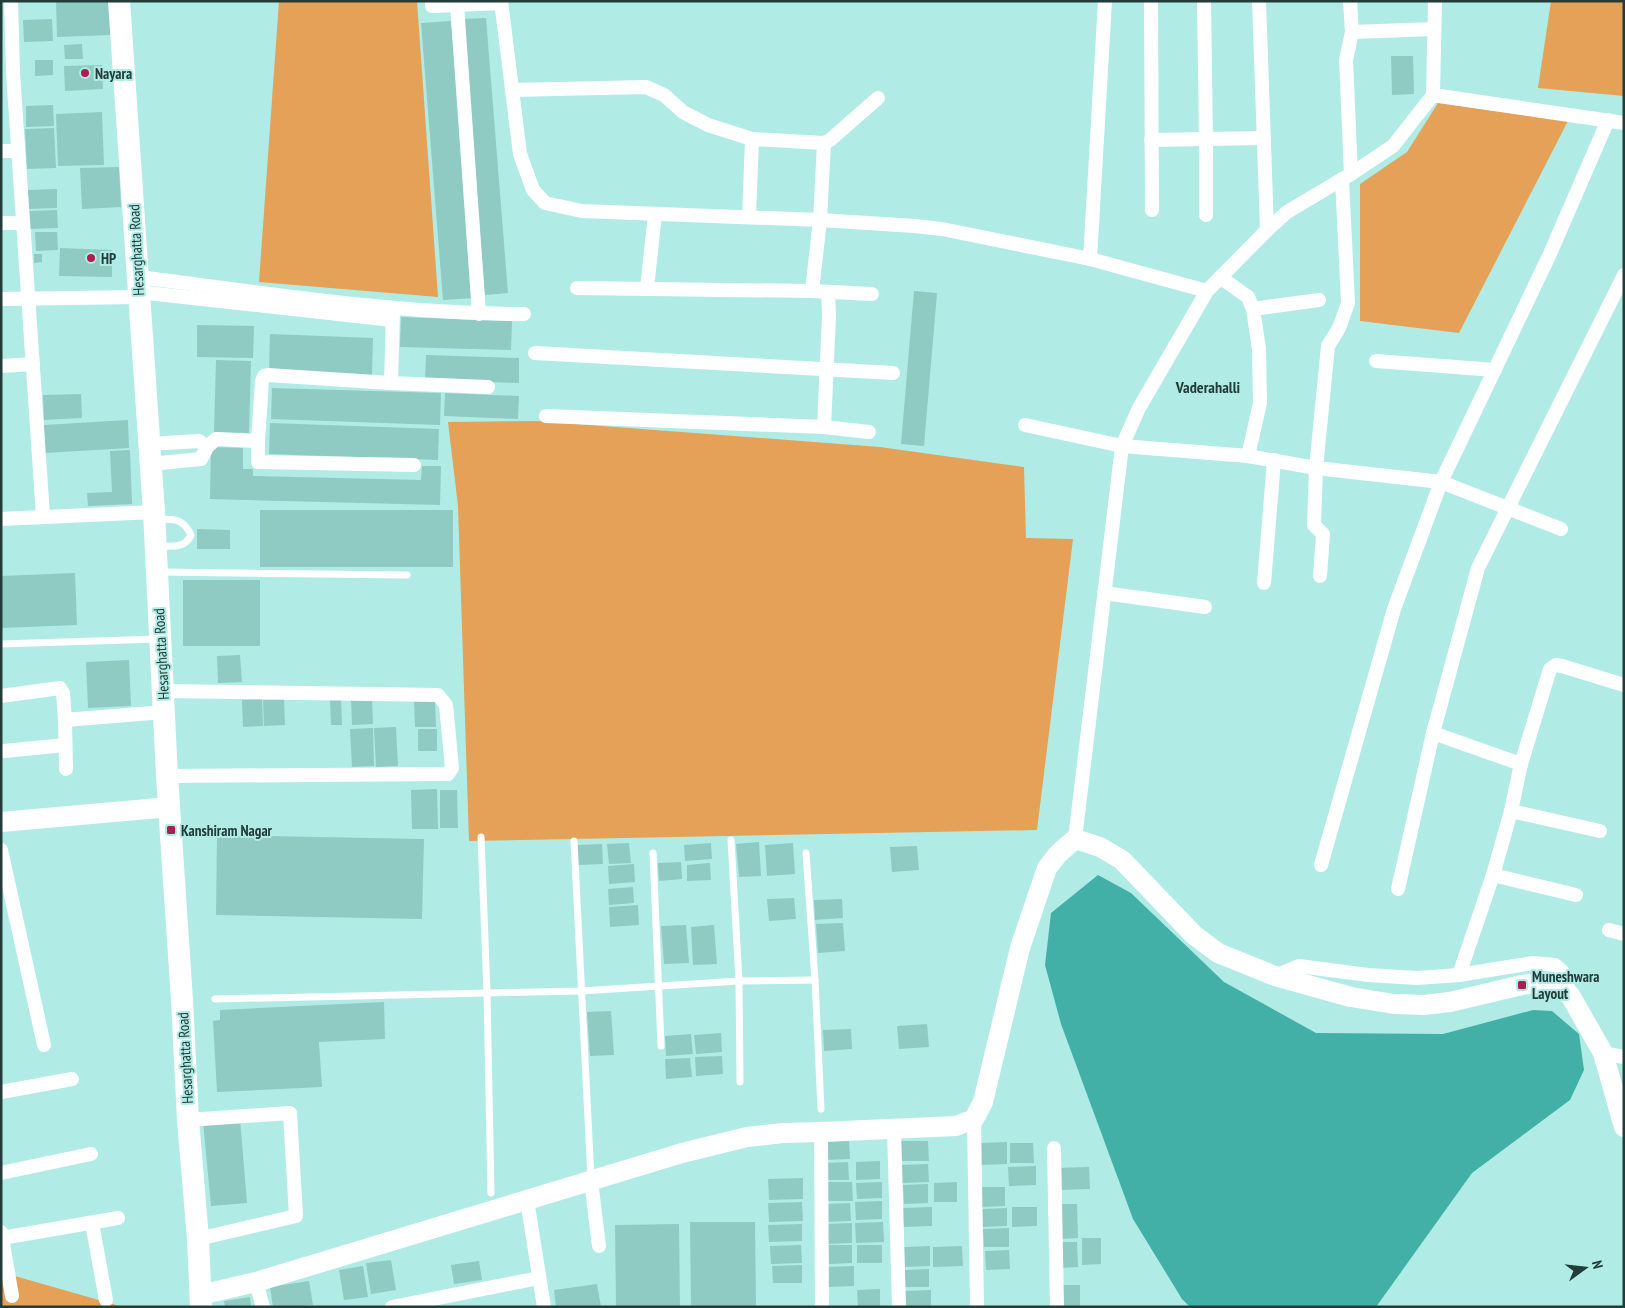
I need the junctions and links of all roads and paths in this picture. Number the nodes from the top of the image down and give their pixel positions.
1 (10, 1) edge
2 (119, 1) edge
3 (432, 1) edge
4 (1105, 1) edge
5 (1151, 1) edge
6 (1204, 1) edge
7 (1259, 1) edge
8 (1350, 1) edge
9 (1434, 1) edge
10 (501, 2) edge
11 (457, 5) junction
12 (1434, 29) junction
13 (1352, 32) junction
14 (7, 73) edge
15 (512, 90) junction
16 (1433, 95) junction
17 (878, 98) dead end
18 (1608, 120) junction
19 (1624, 123) edge
20 (1264, 138) junction
21 (752, 139) junction
22 (1151, 140) junction
23 (1206, 140) junction
24 (824, 143) junction
25 (1, 151) edge
26 (18, 151) junction
27 (1347, 177) junction
28 (1152, 210) dead end
29 (655, 214) junction
30 (1206, 215) dead end
31 (749, 217) junction
32 (820, 220) junction
33 (1, 223) edge
34 (23, 223) junction
35 (1267, 230) junction
36 (1090, 259) junction
37 (1624, 275) edge
38 (1220, 277) junction
39 (577, 288) dead end
40 (648, 288) junction
41 (138, 289) junction
42 (812, 290) junction
43 (1207, 291) junction
44 (828, 292) junction
45 (872, 294) dead end
46 (28, 297) junction
47 (1618, 298) edge
48 (1, 299) edge
49 (1319, 300) dead end
50 (1253, 309) junction
51 (393, 314) junction
52 (479, 314) junction
53 (524, 314) dead end
54 (535, 353) dead end
55 (1376, 361) dead end
56 (33, 364) junction
57 (1, 366) edge
58 (827, 368) junction
59 (1495, 370) junction
60 (893, 373) dead end
61 (391, 383) junction
62 (488, 387) dead end
63 (546, 416) dead end
64 (1025, 425) dead end
65 (824, 427) junction
66 (869, 432) dead end
67 (258, 441) junction
68 (1122, 446) junction
69 (207, 447) junction
70 (150, 454) junction
71 (1248, 456) junction
72 (1274, 460) junction
73 (414, 465) dead end
74 (1316, 468) junction
75 (1441, 482) junction
76 (1507, 509) junction
77 (154, 515) junction
78 (43, 516) junction
79 (1, 519) edge
80 (1560, 529) dead end
81 (156, 546) junction
82 (157, 572) junction
83 (407, 575) dead end
84 (1320, 576) dead end
85 (1264, 582) dead end
86 (1104, 593) junction
87 (1205, 607) dead end
88 (161, 639) junction
89 (1, 644) edge
90 (1624, 685) edge
91 (1, 696) edge
92 (164, 701) junction
93 (65, 720) junction
94 (1433, 733) junction
95 (65, 745) junction
96 (4, 751) dead end
97 (1521, 764) junction
98 (66, 769) dead end
99 (167, 776) junction
100 (170, 807) junction
101 (1511, 811) junction
102 (1, 822) edge
103 (1600, 831) dead end
104 (481, 837) dead end
105 (1075, 839) junction
106 (731, 840) dead end
107 (574, 842) dead end
108 (1, 850) edge
109 (806, 852) dead end
110 (653, 853) dead end
111 (1321, 865) dead end
112 (1493, 875) junction
113 (1398, 889) dead end
114 (1576, 895) dead end
115 (1609, 930) dead end
116 (1624, 934) edge
117 (1459, 975) junction
118 (1275, 976) junction
119 (815, 980) junction
120 (739, 982) junction
121 (659, 986) junction
122 (581, 991) junction
123 (487, 993) junction
124 (1570, 995) junction
125 (215, 999) dead end
126 (44, 1045) dead end
127 (661, 1046) dead end
128 (1603, 1053) junction
129 (1624, 1057) edge
130 (72, 1079) dead end
131 (740, 1082) dead end
132 (1, 1092) edge
133 (821, 1109) dead end
134 (974, 1119) junction
135 (188, 1120) junction
136 (1624, 1127) edge
137 (894, 1128) junction
138 (821, 1132) junction
139 (1054, 1148) dead end
140 (91, 1154) dead end
141 (1, 1173) edge
142 (591, 1181) junction
143 (491, 1193) dead end
144 (527, 1200) junction
145 (118, 1218) dead end
146 (92, 1223) junction
147 (2, 1235) edge
148 (198, 1239) junction
149 (599, 1246) dead end
150 (539, 1278) junction
151 (256, 1282) junction
152 (12, 1296) dead end
153 (106, 1300) dead end
154 (200, 1301) edge
155 (263, 1307) edge
156 (392, 1307) edge
157 (544, 1307) edge
158 (822, 1307) edge
159 (899, 1307) edge
160 (976, 1307) edge
161 (1058, 1307) edge

1 - 14 street
2 - 41 main road, Hesarghatta Road
3 - 11 street
4 - 36 street
5 - 22 street
6 - 23 street
7 - 20 street
8 - 13 street
9 - 12 street
10 - 11 street
10 - 15 street
11 - 52 street
12 - 13 street
12 - 16 street
13 - 27 street
14 - 26 street
15 - 21 street
15 - 29 street
16 - 18 street
16 - 27 street
17 - 24 street
18 - 19 street
18 - 59 street
20 - 23 street
20 - 35 street
21 - 24 street
21 - 31 street
22 - 23 street
22 - 28 street
23 - 30 street
24 - 32 street
25 - 26 street
26 - 34 street
27 - 35 street
27 - 74 street
29 - 31 street
29 - 40 street
31 - 32 street
32 - 36 street
32 - 42 street
33 - 34 street
34 - 46 street
35 - 38 street
36 - 43 street
37 - 47 street
38 - 43 street
38 - 50 street
39 - 40 street
40 - 42 street
41 - 46 street
41 - 51 street
41 - 70 main road, Hesarghatta Road
42 - 44 street
43 - 68 street
44 - 45 street
44 - 58 street
46 - 48 street
46 - 56 street
47 - 76 street
49 - 50 street
50 - 71 street
51 - 52 street
51 - 61 street
52 - 53 street
54 - 58 street
55 - 59 street
56 - 57 street
56 - 78 street
58 - 60 street
58 - 65 street
59 - 75 street
61 - 62 street
61 - 67 street
63 - 65 street
64 - 68 street
65 - 66 street
67 - 69 street
67 - 73 street
68 - 71 street
68 - 86 street
69 - 70 street
69 - 70 street
70 - 77 main road, Hesarghatta Road
71 - 72 street
72 - 74 street
72 - 85 street
74 - 75 street
74 - 84 street
75 - 76 street
75 - 111 street
76 - 80 street
76 - 94 street
77 - 78 street
77 - 81 main road, Hesarghatta Road
77 - 81 lane
78 - 79 street
81 - 82 main road, Hesarghatta Road
82 - 83 lane
82 - 88 main road, Hesarghatta Road
86 - 87 street
86 - 105 street
88 - 89 lane
88 - 92 main road, Hesarghatta Road
90 - 97 street
91 - 93 street
92 - 93 street
92 - 99 main road, Hesarghatta Road
92 - 99 street
93 - 95 street
94 - 97 street
94 - 113 street
95 - 96 street
95 - 98 street
97 - 101 street
99 - 100 main road, Hesarghatta Road
100 - 102 street
100 - 135 main road, Hesarghatta Road
101 - 103 street
101 - 112 street
104 - 123 lane
105 - 118 street
105 - 134 street
106 - 120 lane
107 - 122 lane
108 - 126 street
109 - 119 lane
110 - 121 lane
112 - 114 street
112 - 117 street
115 - 116 street
117 - 118 street
117 - 124 street
118 - 124 street
119 - 120 lane
119 - 133 lane
120 - 121 lane
120 - 131 lane
121 - 122 lane
121 - 127 lane
122 - 123 lane
122 - 142 lane
123 - 125 lane
123 - 143 lane
124 - 128 street
128 - 129 street
128 - 136 street
130 - 132 street
134 - 137 street
134 - 160 street
135 - 148 main road, Hesarghatta Road
135 - 148 street
137 - 138 street
137 - 159 street
138 - 142 street
138 - 158 street
139 - 161 street
140 - 141 street
142 - 144 street
142 - 149 street
144 - 150 street
144 - 151 street
145 - 146 street
146 - 147 street
146 - 153 street
147 - 152 street
148 - 154 main road, Hesarghatta Road
150 - 156 street
150 - 157 street
151 - 154 street
151 - 155 street

